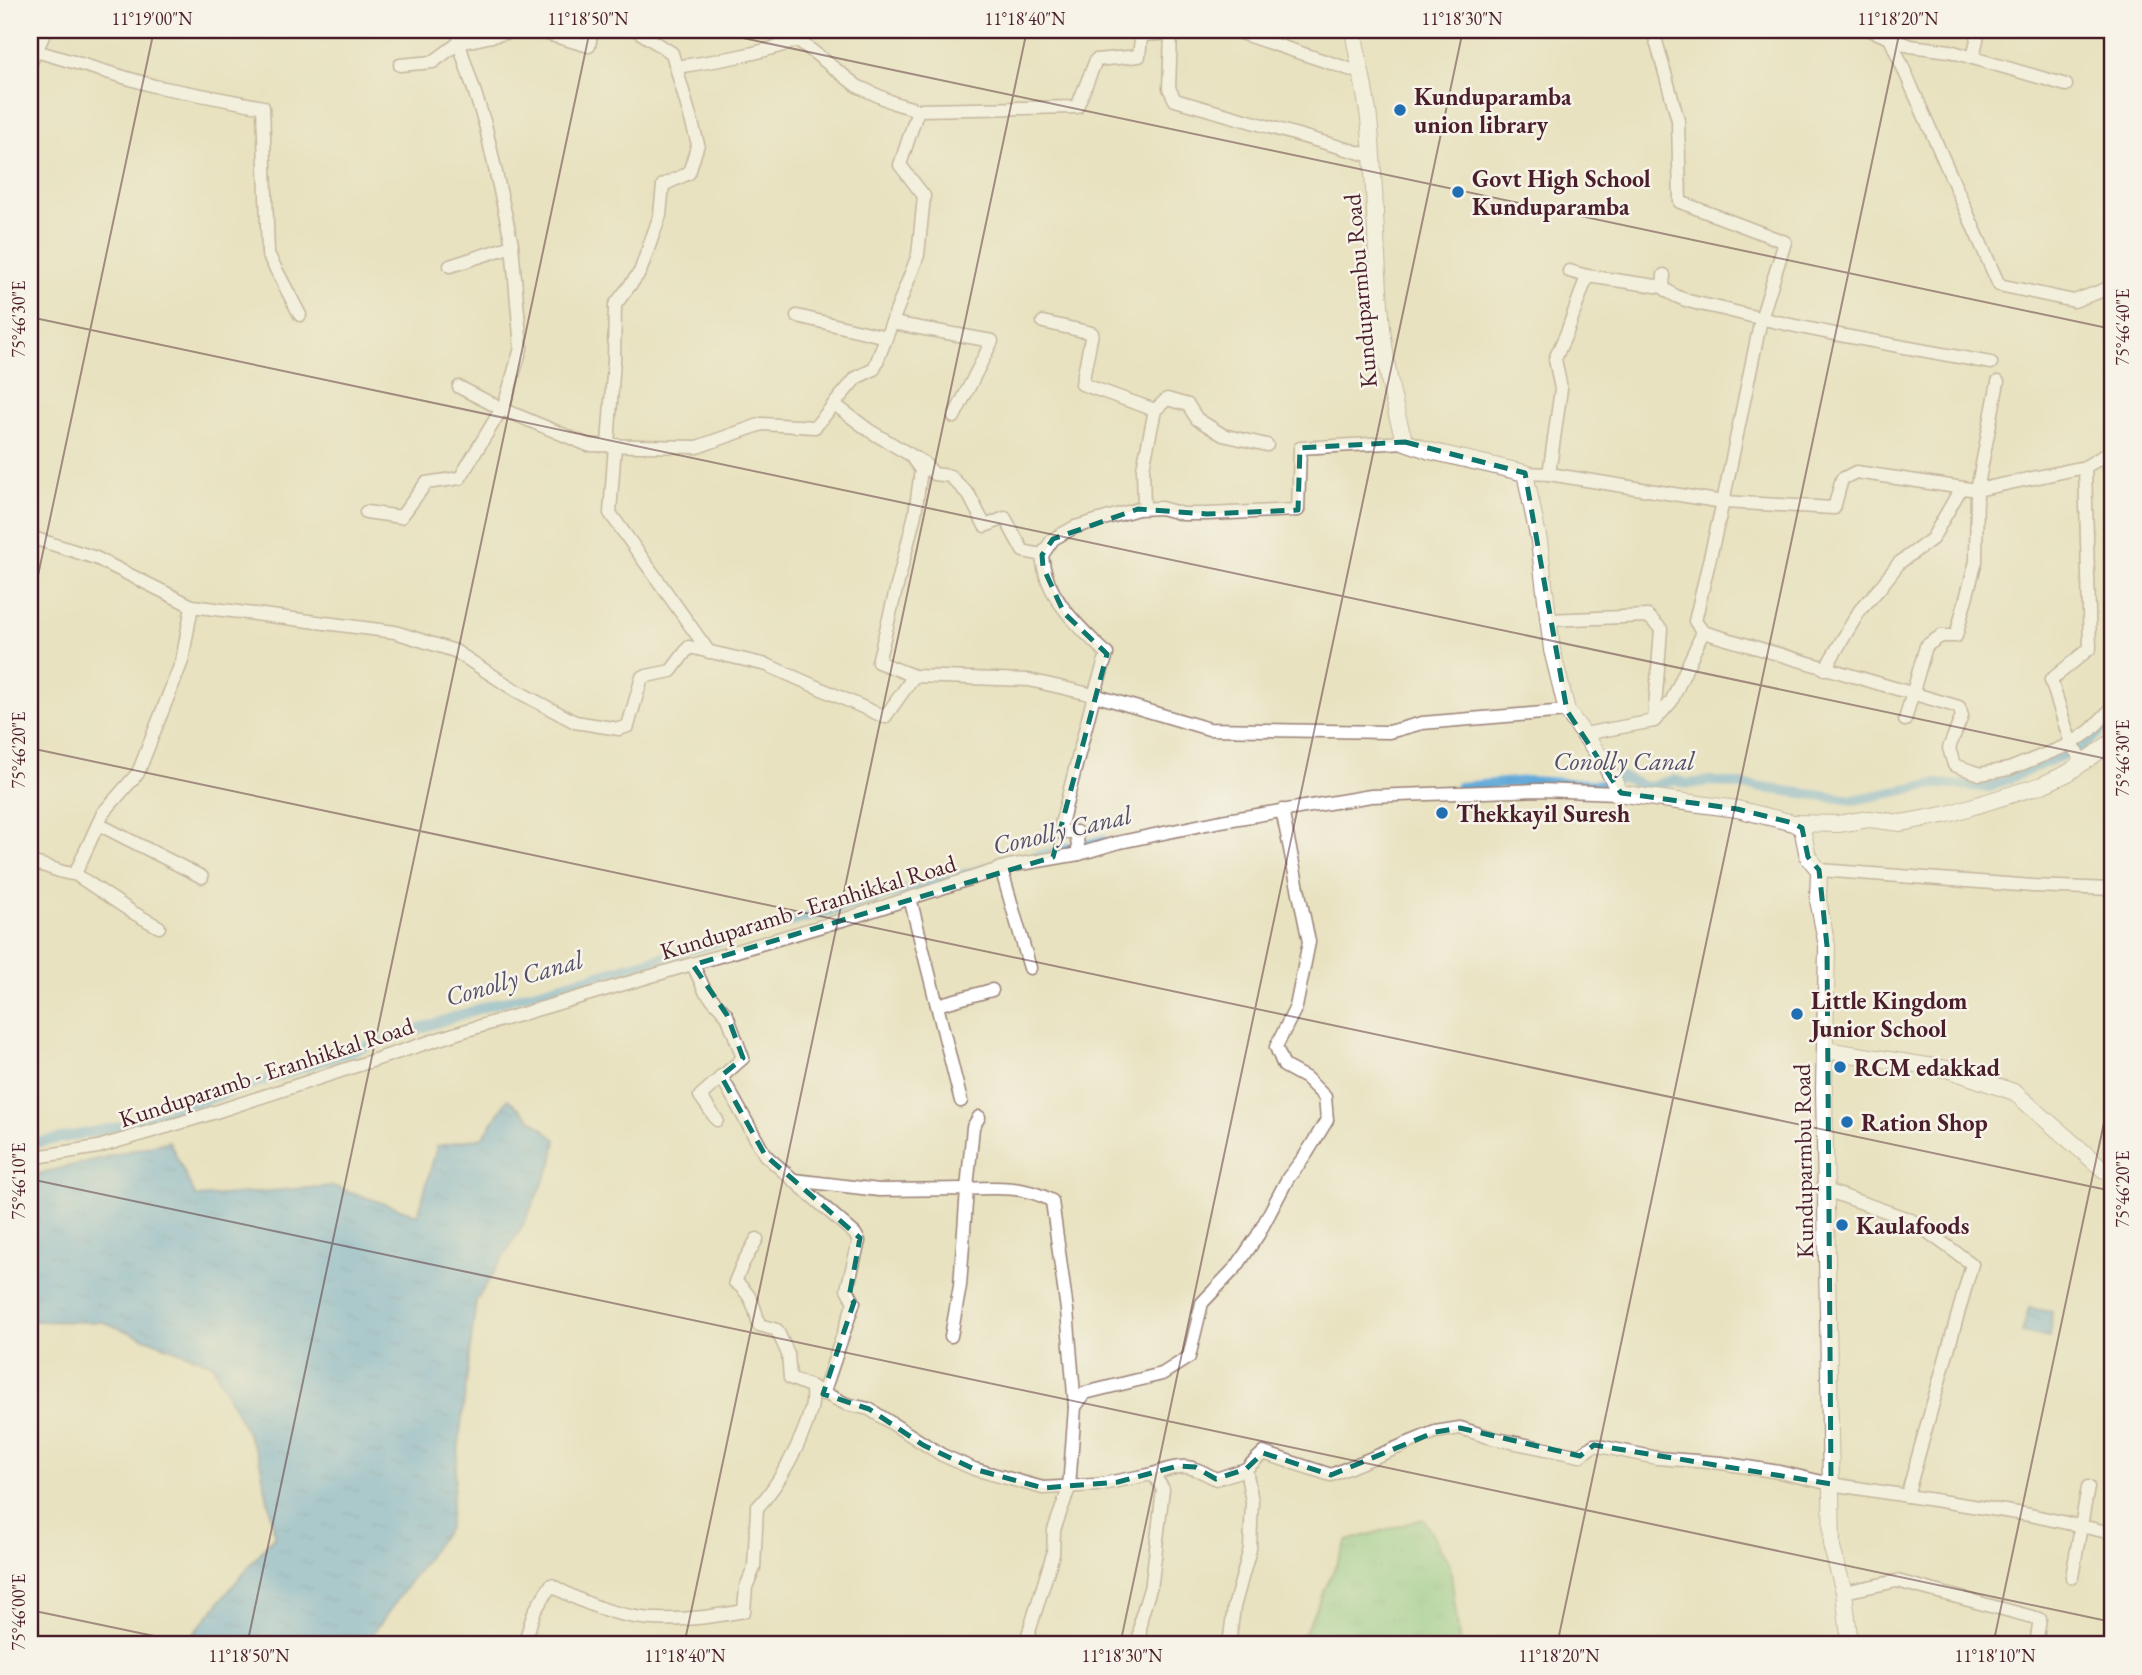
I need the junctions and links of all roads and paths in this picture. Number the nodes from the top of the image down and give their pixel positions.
1 (47, 30) edge
2 (520, 30) edge
3 (534, 30) edge
4 (592, 30) edge
5 (636, 30) edge
6 (1353, 30) edge
7 (1653, 30) edge
8 (1870, 30) edge
9 (1979, 30) edge
10 (1142, 32) edge
11 (1171, 33) junction
12 (801, 35) edge
13 (459, 38) edge
14 (1890, 38) junction
15 (36, 51) junction
16 (1973, 58) junction
17 (30, 64) edge
18 (400, 65) dead end
19 (676, 67) junction
20 (1361, 73) junction
21 (2066, 85) dead end
22 (918, 110) junction
23 (1371, 156) junction
24 (512, 246) junction
25 (450, 266) dead end
26 (1569, 271) dead end
27 (1587, 275) junction
28 (2112, 287) edge
29 (300, 316) dead end
30 (797, 316) dead end
31 (1761, 319) junction
32 (1043, 322) dead end
33 (892, 323) junction
34 (886, 337) junction
35 (1991, 363) dead end
36 (1998, 382) dead end
37 (459, 387) dead end
38 (834, 404) junction
39 (502, 409) junction
40 (1155, 410) junction
41 (954, 417) dead end
42 (1405, 442) junction
43 (611, 445) junction
44 (1267, 445) dead end
45 (2112, 451) edge
46 (911, 456) junction
47 (2085, 467) junction
48 (1525, 473) junction
49 (1549, 474) junction
50 (1961, 488) junction
51 (1977, 490) junction
52 (1723, 502) junction
53 (1144, 508) junction
54 (366, 512) dead end
55 (30, 537) edge
56 (1042, 555) junction
57 (192, 606) junction
58 (1547, 620) junction
59 (1703, 632) junction
60 (709, 652) junction
61 (1825, 669) junction
62 (914, 676) junction
63 (1094, 695) junction
64 (1912, 695) junction
65 (2112, 708) edge
66 (1567, 711) junction
67 (1905, 720) dead end
68 (1654, 721) junction
69 (1584, 734) junction
70 (2112, 742) edge
71 (2071, 744) junction
72 (2084, 763) junction
73 (1614, 784) junction
74 (1282, 810) junction
75 (1793, 822) junction
76 (98, 824) junction
77 (1079, 853) junction
78 (30, 863) edge
79 (1001, 868) junction
80 (1819, 870) junction
81 (75, 874) junction
82 (202, 877) dead end
83 (2112, 889) edge
84 (910, 898) junction
85 (159, 926) dead end
86 (693, 965) junction
87 (1030, 968) dead end
88 (992, 990) dead end
89 (937, 1005) junction
90 (1825, 1050) junction
91 (721, 1076) junction
92 (961, 1101) dead end
93 (979, 1117) dead end
94 (717, 1120) dead end
95 (30, 1158) edge
96 (2112, 1172) edge
97 (792, 1180) junction
98 (967, 1189) junction
99 (1826, 1191) junction
100 (757, 1239) dead end
101 (951, 1336) dead end
102 (818, 1390) junction
103 (1075, 1407) junction
104 (1246, 1469) junction
105 (1153, 1474) junction
106 (1831, 1484) junction
107 (2088, 1487) dead end
108 (1069, 1488) junction
109 (1907, 1496) junction
110 (2079, 1526) junction
111 (2112, 1533) edge
112 (2072, 1577) dead end
113 (1844, 1592) junction
114 (2036, 1644) edge
115 (524, 1645) edge
116 (1026, 1645) edge
117 (1139, 1645) edge
118 (1229, 1645) edge
119 (1850, 1645) edge

1 - 15 street
2 - 13 street
3 - 4 street
5 - 19 street
6 - 20 main road, Kunduparmbu Road
7 - 31 street
8 - 14 street
9 - 16 street
10 - 11 street
10 - 22 street
11 - 20 street
11 - 23 street
12 - 19 street
12 - 22 street
13 - 18 street
13 - 24 street
14 - 16 street
14 - 28 street
15 - 17 street
15 - 29 street
16 - 21 street
19 - 43 street
20 - 23 main road, Kunduparmbu Road
22 - 33 street
23 - 42 main road, Kunduparmbu Road
24 - 25 street
24 - 39 street
26 - 27 street
27 - 31 street
27 - 49 street
30 - 34 street
31 - 35 street
31 - 52 street
32 - 40 street
33 - 34 street
33 - 41 street
34 - 38 street
36 - 51 street
37 - 39 street
38 - 43 street
38 - 46 street
39 - 43 street
39 - 54 street
40 - 44 street
40 - 53 street
42 - 48 main road
42 - 53 street
43 - 60 street
45 - 47 street
46 - 56 street
46 - 62 street
47 - 51 street
47 - 71 street
48 - 49 street
48 - 58 main road
49 - 52 street
50 - 51 street
50 - 52 street
50 - 61 street
51 - 64 street
52 - 59 street
53 - 56 street
55 - 57 street
56 - 63 street
57 - 60 street
57 - 76 street
58 - 66 main road
58 - 68 street
59 - 61 street
59 - 68 street
60 - 62 street
61 - 64 street
62 - 63 street
63 - 66 street
63 - 77 street
64 - 67 street
64 - 71 street
65 - 71 street
66 - 69 main road
68 - 69 street
69 - 73 main road
70 - 72 main road
71 - 72 street
72 - 75 main road
73 - 74 street, Kunduparamb - Eranhikkal Road
73 - 75 main road
74 - 77 street, Kunduparamb - Eranhikkal Road
74 - 103 street
75 - 80 main road, Kunduparmbu Road
76 - 81 street
76 - 82 street
77 - 79 street, Kunduparamb - Eranhikkal Road
78 - 81 street
79 - 84 street, Kunduparamb - Eranhikkal Road
79 - 87 street
80 - 83 street
80 - 90 main road, Kunduparmbu Road
81 - 85 street
84 - 86 street, Kunduparamb - Eranhikkal Road
84 - 89 street
86 - 91 street
86 - 95 street, Kunduparamb - Eranhikkal Road
88 - 89 street
89 - 92 street
90 - 96 main road
90 - 99 main road, Kunduparmbu Road
91 - 94 street
91 - 97 street
93 - 98 street
97 - 98 street
97 - 102 street
98 - 101 street
98 - 103 street
99 - 106 main road, Kunduparmbu Road
99 - 109 street
100 - 102 street
102 - 108 street
102 - 115 street
103 - 108 street
104 - 105 street
104 - 106 street
104 - 118 street
105 - 108 street
105 - 117 street
106 - 109 street
106 - 113 main road, Kunduparmbu Road
107 - 110 street
108 - 116 street
109 - 110 street
110 - 111 street
110 - 112 street
113 - 114 street
113 - 119 main road, Kunduparmbu Road

